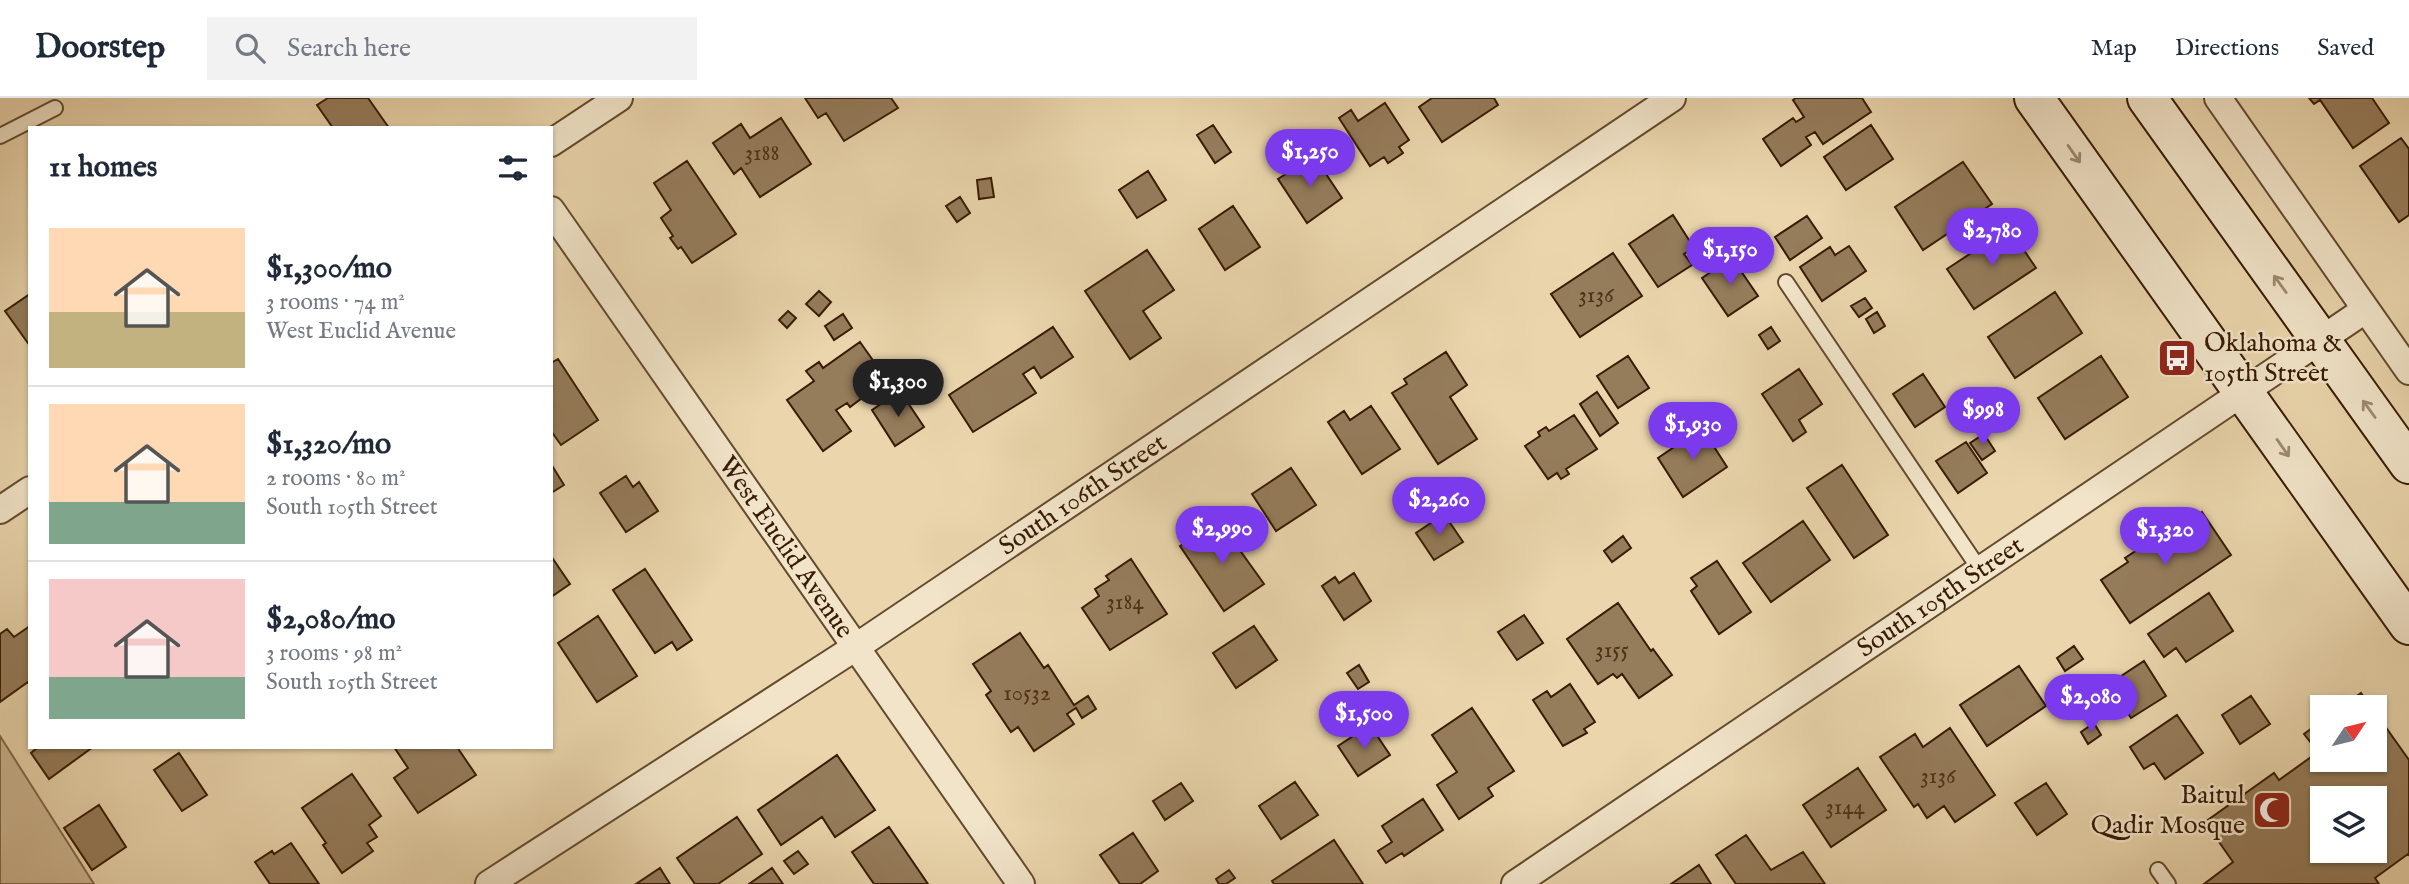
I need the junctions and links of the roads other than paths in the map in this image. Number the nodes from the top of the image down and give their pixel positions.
1 (619, 98) edge
2 (2034, 98) edge
3 (2147, 98) edge
4 (2218, 98) edge
5 (1658, 102) edge
6 (55, 108) dead end
7 (0, 135) edge
8 (553, 142) edge
9 (553, 213) edge
10 (1786, 282) dead end
11 (2365, 310) junction
12 (2319, 339) junction
13 (2409, 370) edge
14 (2244, 392) junction
15 (2409, 464) edge
16 (28, 491) edge
17 (0, 510) edge
18 (1980, 570) junction
19 (2409, 625) edge
20 (856, 647) junction
21 (2158, 870) dead end
22 (489, 884) edge
23 (1021, 884) edge
24 (1515, 884) edge
25 (2168, 884) edge

1 - 8 street
2 -> 14 main road
12 -> 3 main road
4 - 11 street
5 - 20 street, South 106th Street
6 - 7 lane
9 - 20 street, West Euclid Avenue
10 - 18 lane
11 - 12 street, South 105th Street
11 - 13 street
12 - 14 street, South 105th Street
15 -> 12 main road
14 - 18 street, South 105th Street
14 -> 19 main road
16 - 17 street
18 - 24 street, South 105th Street
20 - 22 street, South 106th Street
20 - 23 street, West Euclid Avenue
21 - 25 lane

